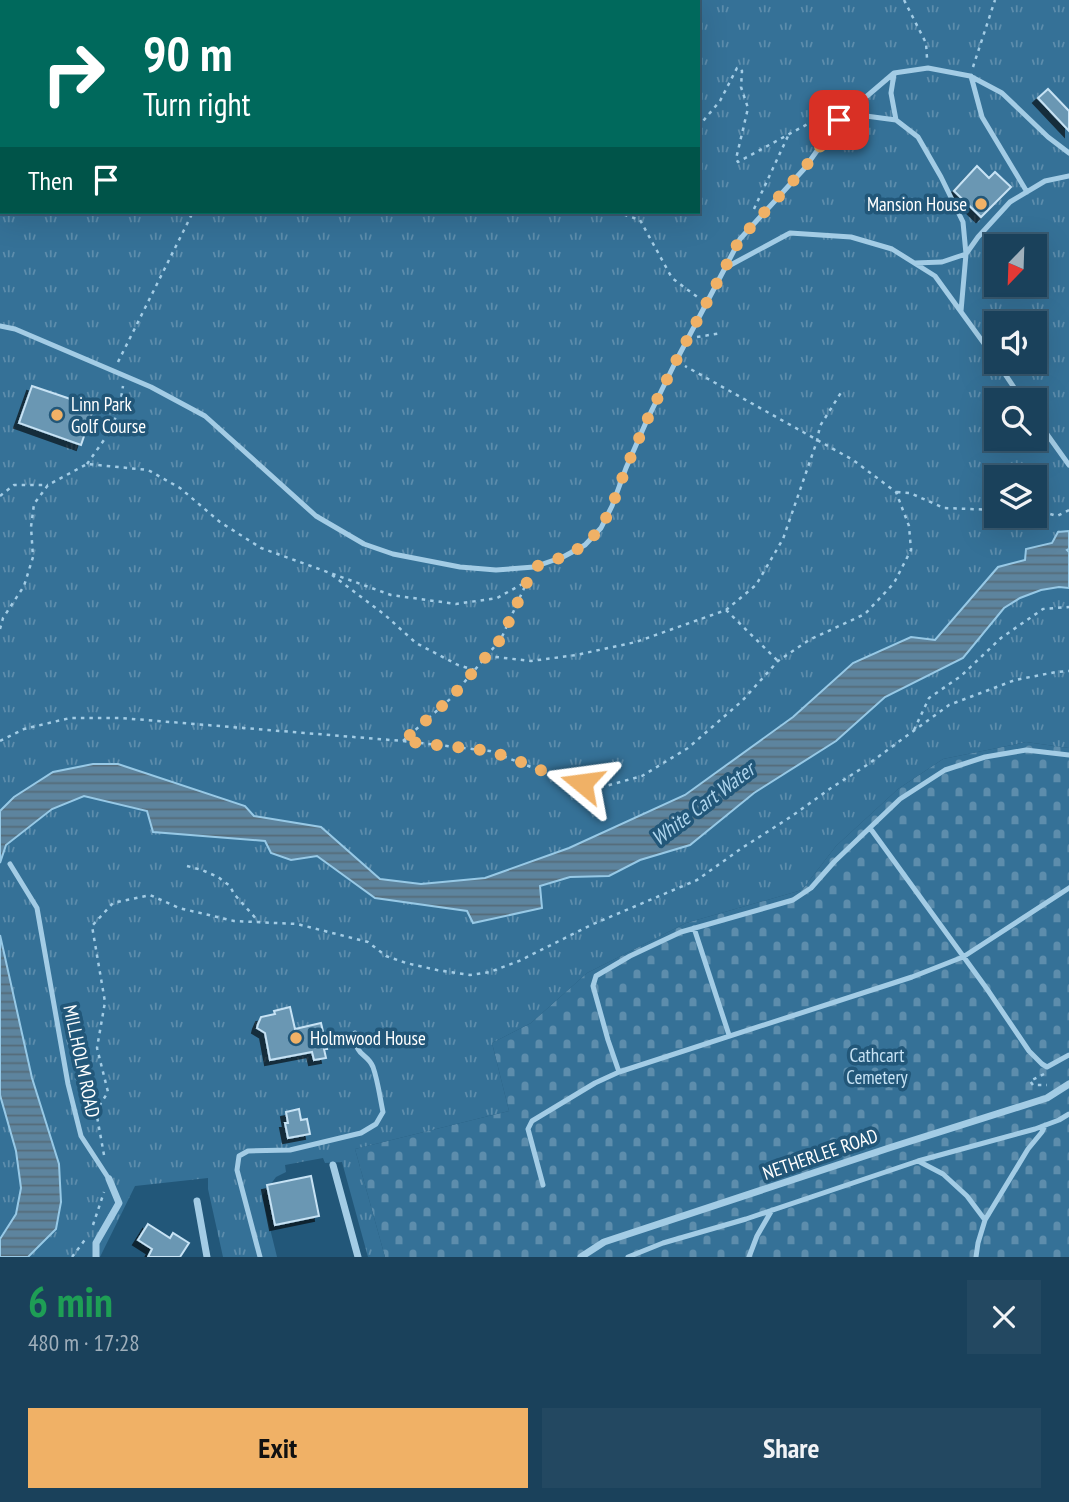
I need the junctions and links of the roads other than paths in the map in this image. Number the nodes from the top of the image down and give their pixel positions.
1 (894, 73) junction
2 (970, 76) junction
3 (839, 120) junction
4 (896, 120) junction
5 (1069, 153) edge
6 (1069, 176) edge
7 (1027, 192) junction
8 (967, 254) junction
9 (915, 263) junction
10 (725, 268) junction
11 (961, 311) junction
12 (0, 326) edge
13 (984, 343) edge
14 (1047, 434) edge
15 (1069, 465) edge
16 (1069, 755) edge
17 (870, 828) junction
18 (10, 864) dead end
19 (1069, 888) edge
20 (694, 928) junction
21 (963, 957) junction
22 (355, 1034) dead end
23 (729, 1035) junction
24 (1069, 1055) edge
25 (619, 1072) junction
26 (1069, 1084) edge
27 (1069, 1114) edge
28 (1045, 1125) junction
29 (918, 1161) junction
30 (333, 1165) dead end
31 (109, 1179) joint
32 (544, 1185) dead end
33 (197, 1201) dead end
34 (772, 1210) junction
35 (985, 1220) junction
36 (96, 1257) edge
37 (207, 1257) edge
38 (260, 1257) edge
39 (358, 1257) edge
40 (581, 1257) edge
41 (628, 1257) edge
42 (749, 1257) edge
43 (976, 1257) edge

1 - 2 lane
1 - 3 lane
1 - 4 lane
2 - 5 lane
2 - 7 lane
3 - 4 lane
3 - 10 lane
4 - 8 lane
6 - 7 lane
7 - 8 lane
8 - 9 lane
8 - 11 lane
9 - 10 lane
9 - 11 lane
10 - 12 lane
11 - 13 lane
14 - 15 lane
16 - 17 lane
17 - 20 lane
17 - 21 lane
18 - 31 lane, MILLHOLM ROAD
19 - 21 lane
20 - 23 lane
20 - 25 lane
21 - 23 lane
21 - 24 lane
22 - 38 lane
23 - 25 lane
25 - 32 lane
26 - 40 street, NETHERLEE ROAD
27 - 28 lane
28 - 29 lane
28 - 35 lane
29 - 34 lane
29 - 35 lane
30 - 39 street
31 - 36 street, MILLHOLM ROAD
33 - 37 street
34 - 41 lane
34 - 42 lane
35 - 43 lane

